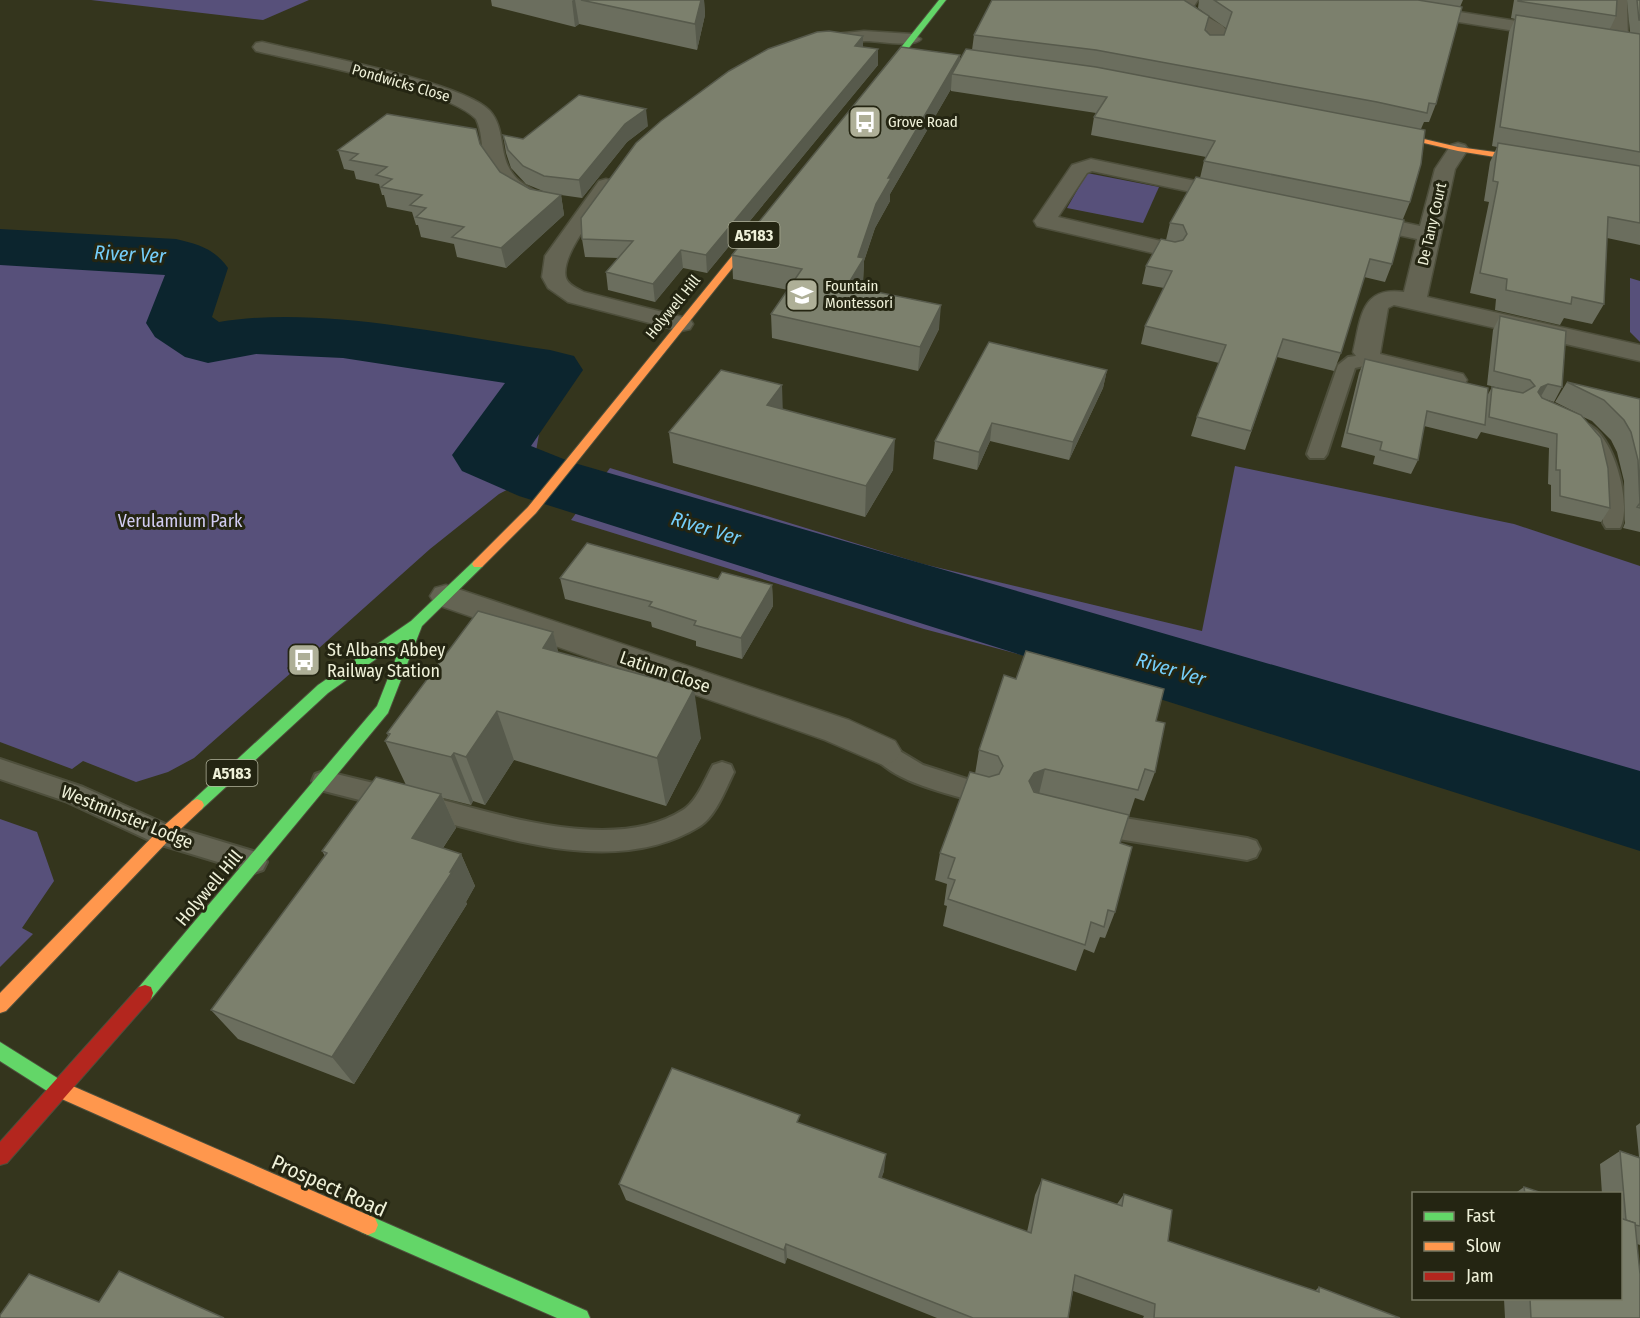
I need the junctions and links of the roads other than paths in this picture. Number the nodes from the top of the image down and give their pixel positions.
1 (943, 0) edge
2 (1190, 0) edge
3 (1353, 0) edge
4 (1619, 0) edge
5 (1619, 41) junction
6 (796, 45) edge
7 (1212, 46) edge
8 (1640, 46) edge
9 (262, 47) dead end
10 (912, 48) junction
11 (868, 94) edge
12 (1370, 128) edge
13 (1458, 149) junction
14 (1069, 151) dead end
15 (1554, 164) edge
16 (1091, 165) junction
17 (617, 170) edge
18 (1254, 199) edge
19 (590, 209) junction
20 (770, 215) edge
21 (1336, 216) edge
22 (1430, 235) junction
23 (1170, 250) edge
24 (1414, 301) junction
25 (681, 324) junction
26 (1640, 353) edge
27 (1371, 358) junction
28 (1463, 384) edge
29 (1572, 417) edge
30 (1317, 454) dead end
31 (1613, 523) dead end
32 (446, 596) junction
33 (416, 624) junction
34 (883, 751) joint
35 (0, 770) edge
36 (722, 772) dead end
37 (324, 781) junction
38 (983, 794) edge
39 (1065, 818) edge
40 (164, 835) junction
41 (1247, 849) dead end
42 (254, 862) junction
43 (0, 1005) edge
44 (0, 1051) edge
45 (61, 1090) junction
46 (0, 1156) edge
47 (580, 1318) edge

1 - 10 main road
2 - 7 street
3 - 5 street
4 - 5 street
5 - 8 street
6 - 10 street
9 - 19 street, Pondwicks Close
10 - 11 main road
12 - 13 main road
13 - 15 main road
13 - 22 street, De Tany Court
14 - 16 street
16 - 18 street
16 - 23 street
17 - 19 street
19 - 25 street
20 - 25 main road, Holywell Hill / A5183
21 - 22 street
22 - 24 street, De Tany Court
24 - 26 street
24 - 27 street
25 - 32 main road, Holywell Hill / A5183
27 - 28 street
27 - 30 lane
29 - 31 lane
32 - 33 main road, Holywell Hill / A5183
32 - 34 street, Latium Close
33 - 37 main road, Holywell Hill / A5183
33 - 40 main road, Holywell Hill / A5183
34 - 38 lane
35 - 40 lane, Westminster Lodge
36 - 37 lane
37 - 42 main road, Holywell Hill / A5183
39 - 41 lane
40 - 42 lane, Westminster Lodge
40 - 43 main road, Holywell Hill / A5183
42 - 45 main road, Holywell Hill / A5183
44 - 45 main road, Prospect Road
45 - 46 main road, Holywell Hill / A5183
45 - 47 main road, Prospect Road

